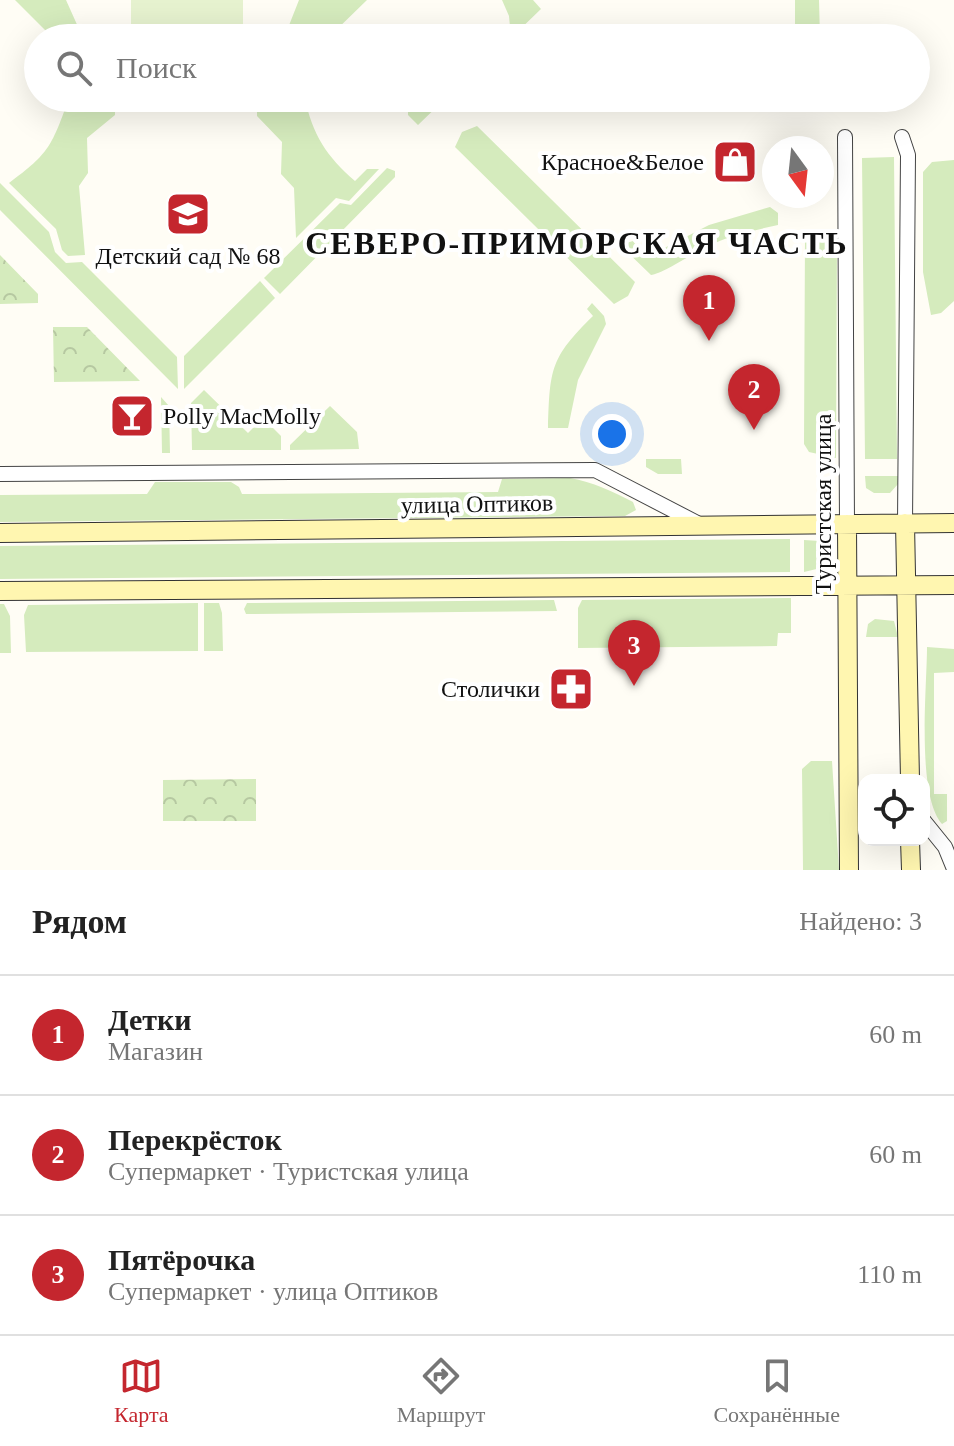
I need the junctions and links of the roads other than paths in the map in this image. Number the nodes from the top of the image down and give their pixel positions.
1 (845, 137) dead end
2 (902, 137) dead end
3 (0, 474) edge
4 (905, 523) junction
5 (954, 523) edge
6 (847, 524) junction
7 (703, 526) junction
8 (0, 533) edge
9 (954, 585) edge
10 (847, 586) junction
11 (905, 586) junction
12 (0, 591) edge
13 (910, 774) edge
14 (930, 828) edge
15 (910, 846) edge
16 (954, 869) edge
17 (849, 870) edge
18 (911, 870) edge

1 - 6 street, Туристская улица
2 - 4 street
3 - 7 street
4 - 5 street, улица Оптиков
4 - 6 street, улица Оптиков
4 - 11 street
6 - 7 street, улица Оптиков
6 - 10 street, Туристская улица
7 - 8 street, улица Оптиков
9 - 11 street
10 - 11 street
10 - 12 street
10 - 17 street, Туристская улица
11 - 13 street
14 - 16 street
15 - 18 street

